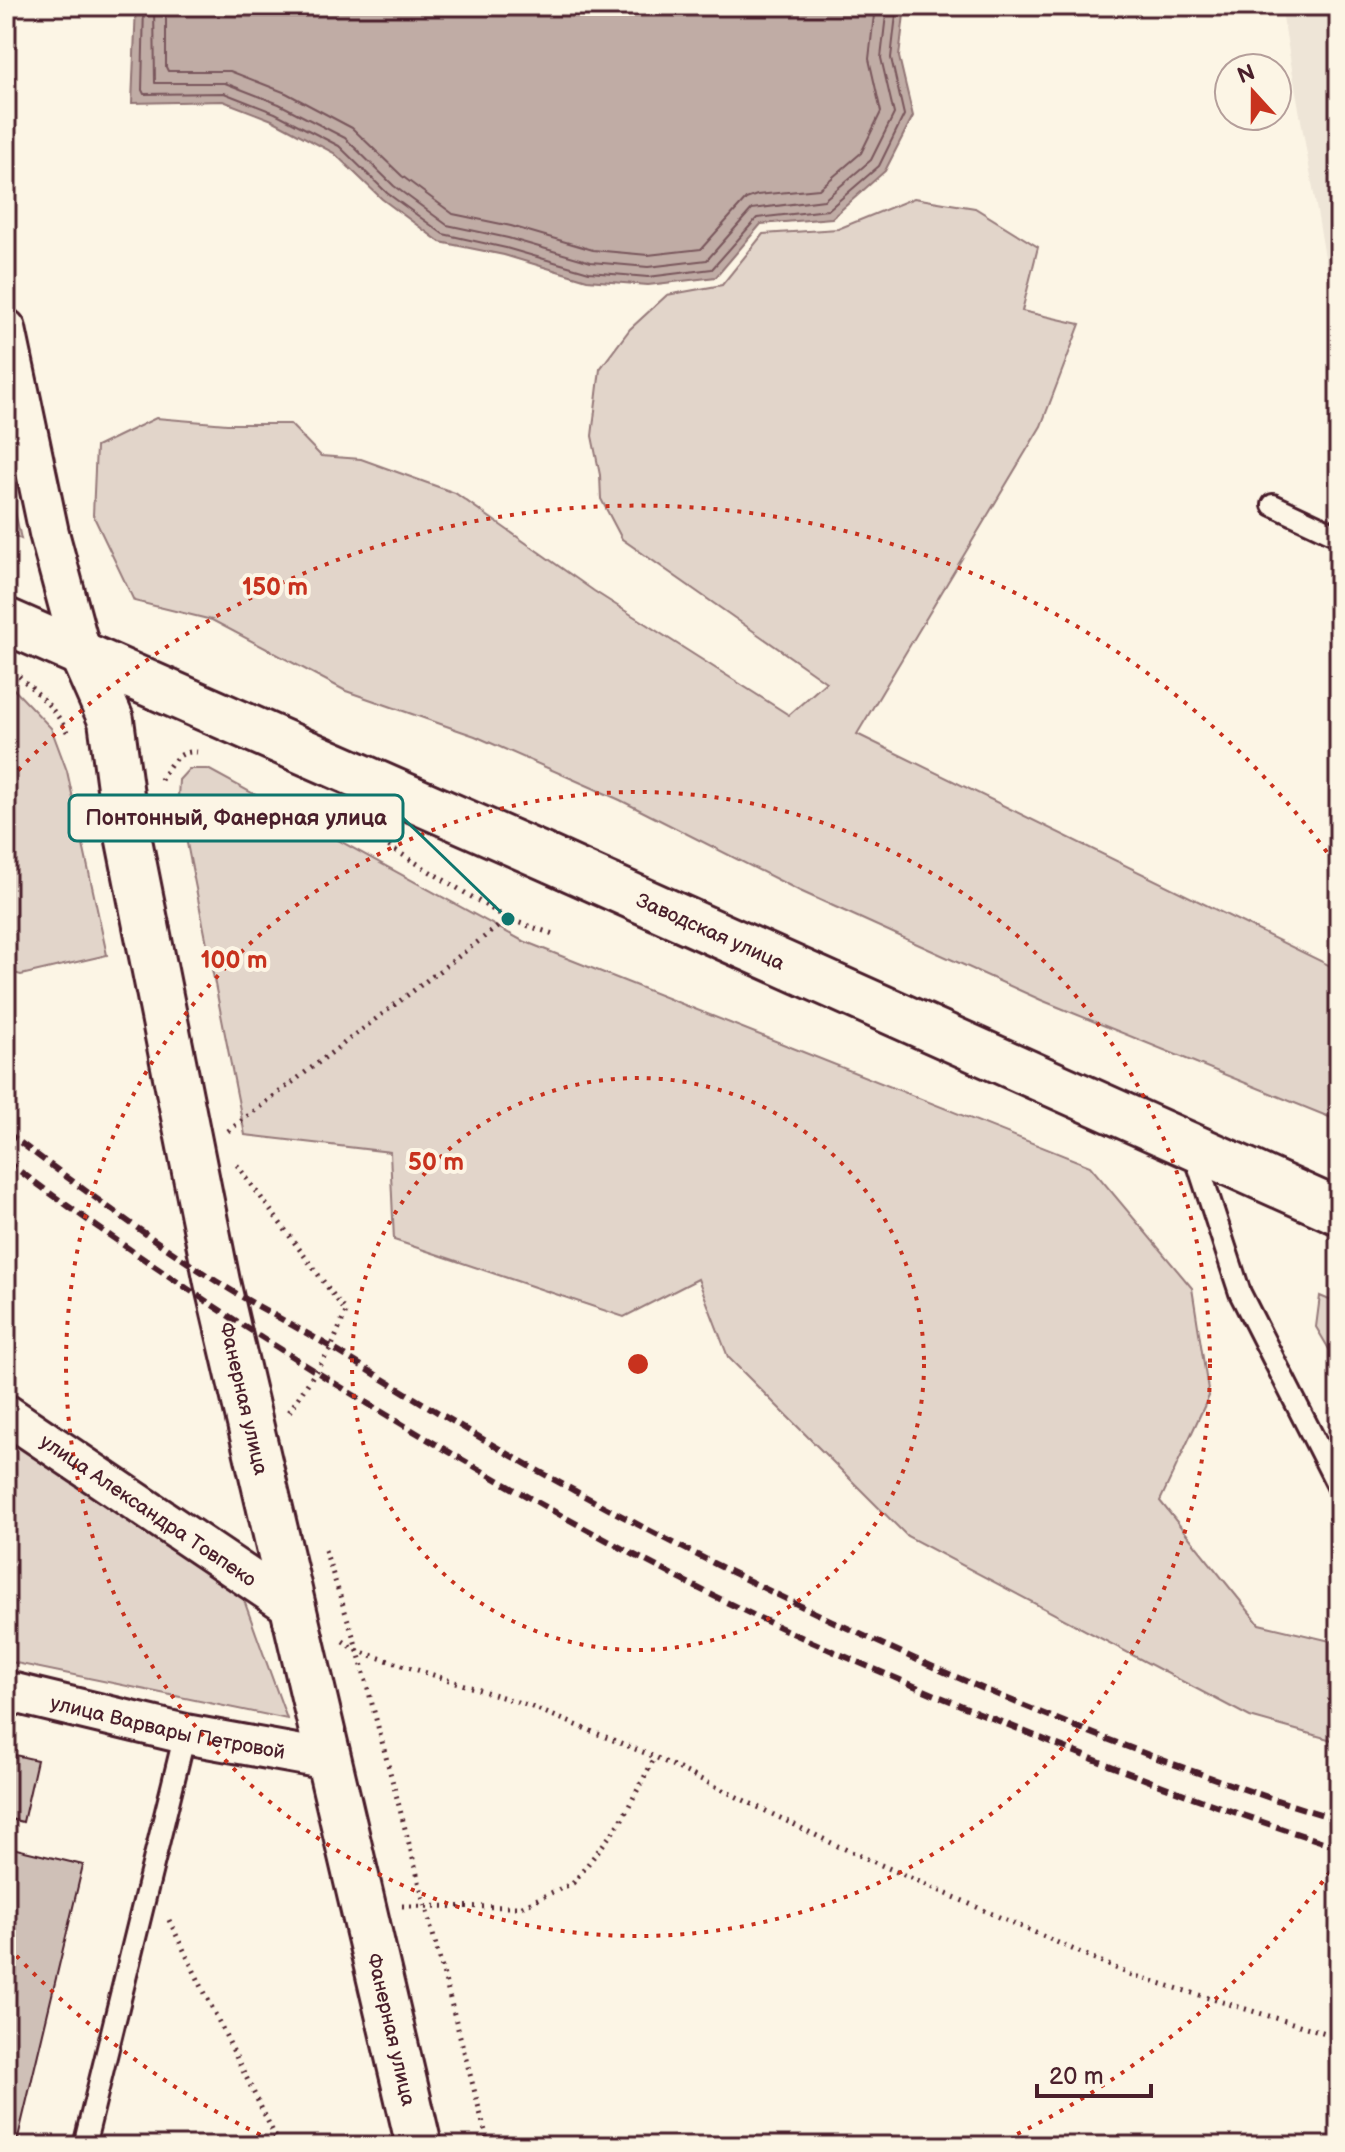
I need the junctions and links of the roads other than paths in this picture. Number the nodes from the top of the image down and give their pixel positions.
1 (6, 329) edge
2 (1273, 505) dead end
3 (1339, 536) edge
4 (6, 621) edge
5 (81, 652) junction
6 (1192, 1145) junction
7 (1339, 1212) edge
8 (6, 1414) edge
9 (1339, 1488) edge
10 (292, 1607) junction
11 (6, 1691) edge
12 (185, 1734) junction
13 (329, 1760) junction
14 (84, 2146) edge
15 (419, 2146) edge

1 - 5 street
2 - 3 lane
4 - 5 street, Заводская улица
5 - 6 street, Заводская улица
5 - 10 street, Фанерная улица
6 - 7 street, Заводская улица
6 - 9 lane
8 - 10 street, улица Александра Товпеко
10 - 13 street, Фанерная улица
11 - 12 street, улица Варвары Петровой
12 - 13 street, улица Варвары Петровой
12 - 14 lane
13 - 15 street, Фанерная улица

